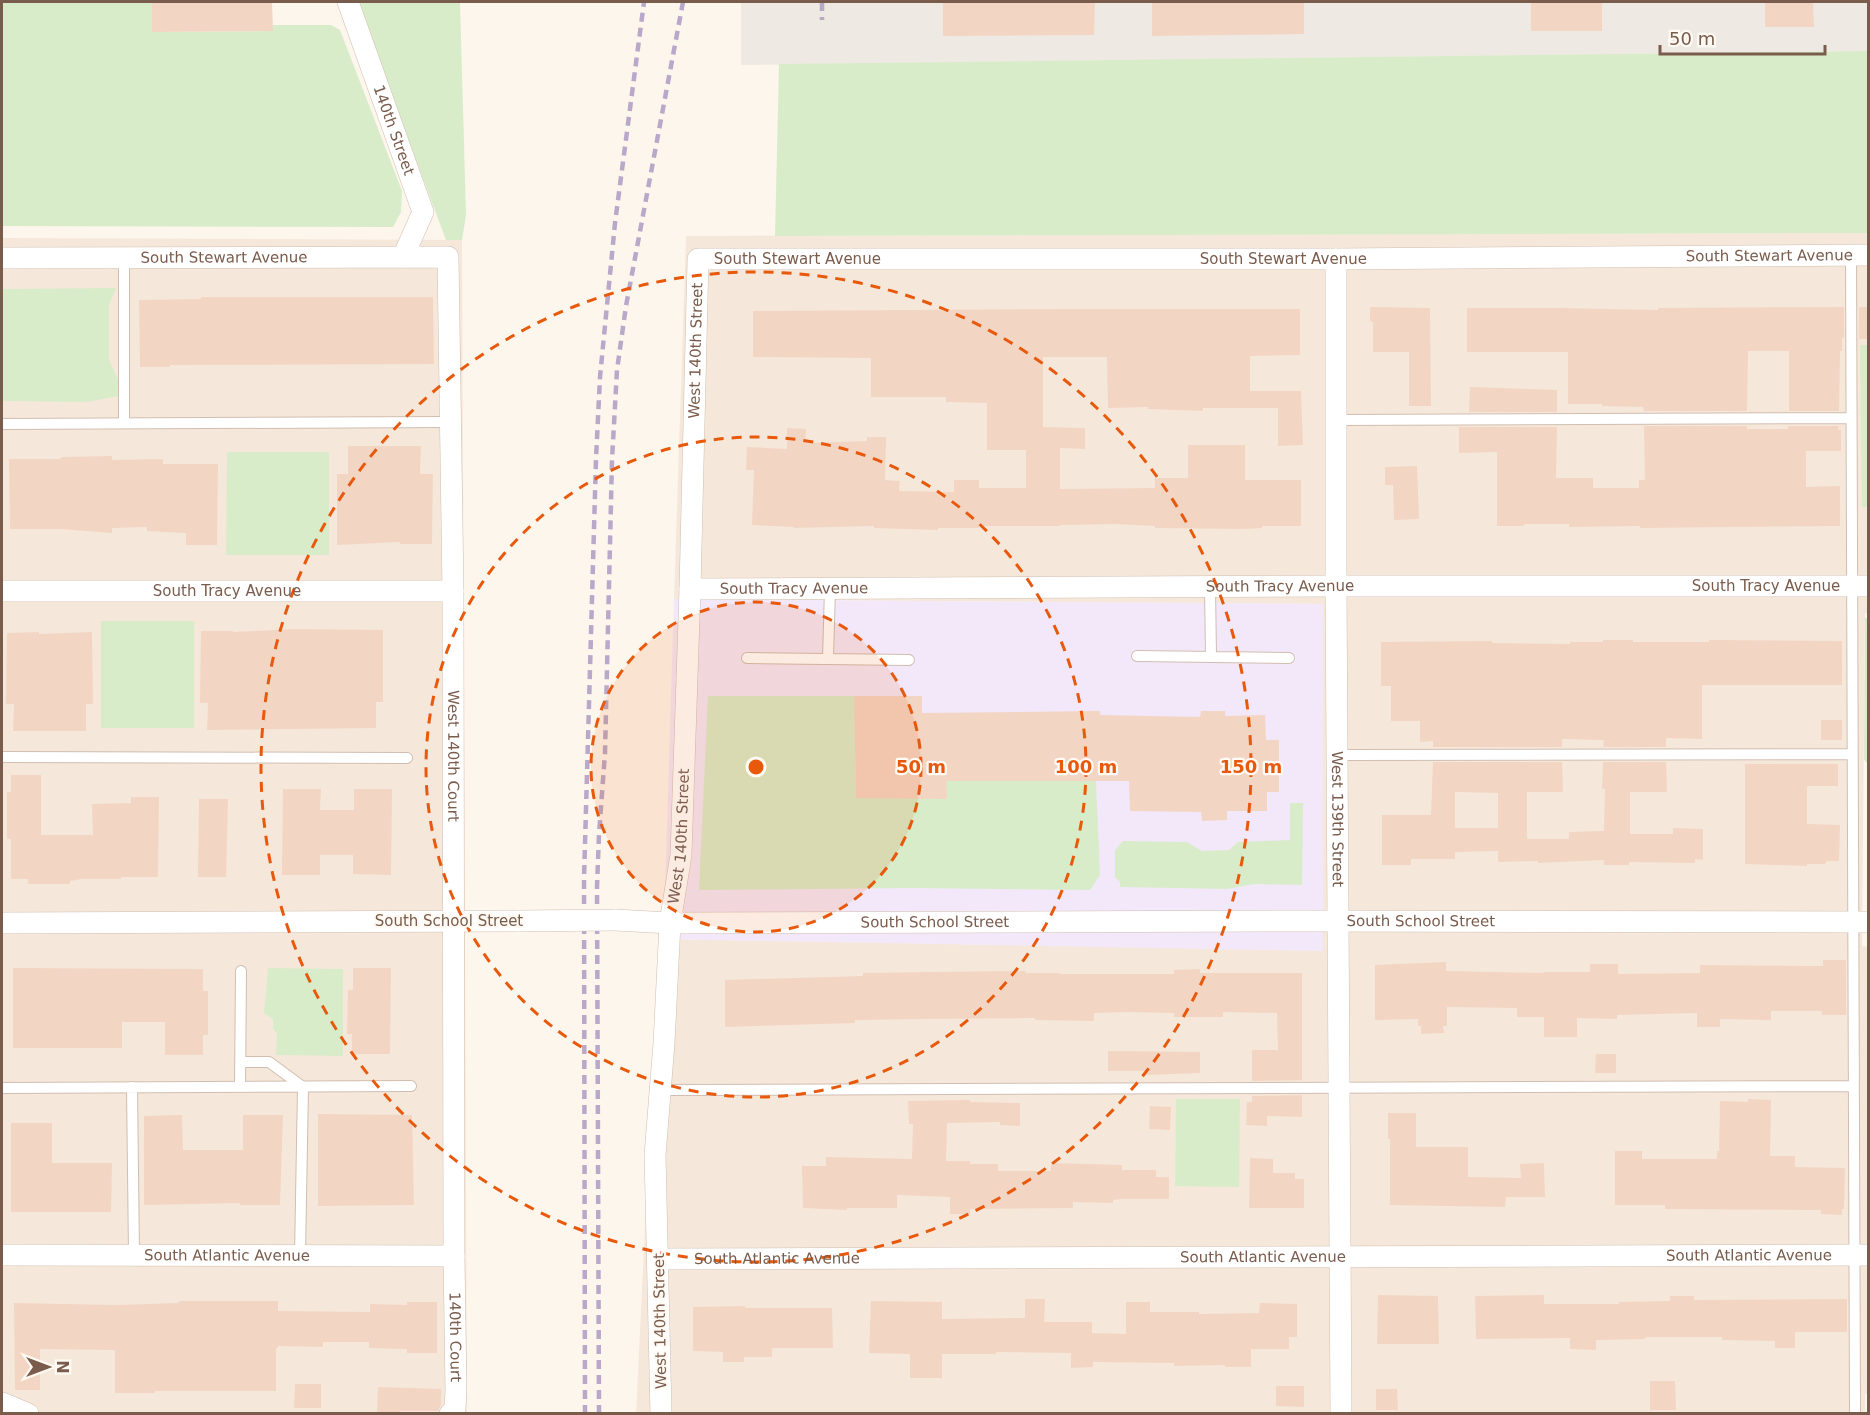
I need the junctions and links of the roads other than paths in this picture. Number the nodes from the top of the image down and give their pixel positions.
1 (348, 2) edge
2 (1860, 255) edge
3 (402, 257) junction
4 (448, 257) joint
5 (2, 258) edge
6 (124, 258) junction
7 (698, 259) joint
8 (1336, 259) junction
9 (1851, 418) junction
10 (1335, 420) junction
11 (450, 422) junction
12 (124, 423) junction
13 (2, 424) edge
14 (1336, 586) junction
15 (1860, 586) edge
16 (1210, 587) junction
17 (690, 589) junction
18 (830, 589) junction
19 (2, 591) edge
20 (453, 591) junction
21 (1137, 656) dead end
22 (1211, 656) junction
23 (747, 658) dead end
24 (828, 658) junction
25 (1289, 658) dead end
26 (909, 660) dead end
27 (1337, 754) junction
28 (1852, 754) junction
29 (2, 757) edge
30 (407, 758) dead end
31 (454, 921) junction
32 (1339, 921) junction
33 (1861, 922) edge
34 (670, 923) junction
35 (2, 924) edge
36 (241, 971) dead end
37 (241, 1062) junction
38 (411, 1086) dead end
39 (1854, 1086) junction
40 (132, 1087) junction
41 (240, 1087) junction
42 (303, 1087) junction
43 (2, 1088) edge
44 (1340, 1088) junction
45 (660, 1090) junction
46 (2, 1255) edge
47 (134, 1255) junction
48 (300, 1255) junction
49 (1340, 1255) junction
50 (1862, 1255) edge
51 (454, 1256) junction
52 (659, 1259) junction
53 (2, 1403) edge
54 (28, 1413) edge
55 (450, 1413) edge
56 (661, 1413) edge
57 (1341, 1413) edge
58 (1855, 1413) edge

1 - 3 street, 140th Street
2 - 8 street, South Stewart Avenue
2 - 9 lane
3 - 4 street, South Stewart Avenue
3 - 6 street, South Stewart Avenue
4 - 11 street, West 140th Court
5 - 6 street, South Stewart Avenue
6 - 12 lane
7 - 8 street, South Stewart Avenue
7 - 17 street, West 140th Street
8 - 10 street, West 139th Street
9 - 10 lane
9 - 15 lane
10 - 14 street, West 139th Street
11 - 12 lane
11 - 20 street, West 140th Court
12 - 13 lane
14 - 15 street, South Tracy Avenue
14 - 16 street, South Tracy Avenue
14 - 27 street, West 139th Street
15 - 28 lane
16 - 18 street, South Tracy Avenue
16 - 22 lane
17 - 18 street, South Tracy Avenue
17 - 34 street, West 140th Street
18 - 24 lane
19 - 20 street, South Tracy Avenue
20 - 31 street, West 140th Court
21 - 22 lane
22 - 25 lane
23 - 24 lane
24 - 26 lane
27 - 28 lane
27 - 32 street, West 139th Street
28 - 33 lane
29 - 30 lane
31 - 34 street, South School Street, bridge
31 - 35 street, South School Street
31 - 51 street, West 140th Court
32 - 33 street, South School Street
32 - 34 street, South School Street
32 - 44 street, West 139th Street
33 - 39 lane
34 - 45 street, West 140th Street
36 - 37 lane
37 - 41 lane
37 - 42 lane
38 - 42 lane
39 - 44 lane
39 - 50 lane
40 - 41 lane
40 - 43 lane
40 - 47 lane
41 - 42 lane
42 - 48 lane
44 - 45 lane
44 - 49 street, West 139th Street
45 - 52 street, West 140th Street
46 - 47 street, South Atlantic Avenue
47 - 48 street, South Atlantic Avenue
48 - 51 street, South Atlantic Avenue
49 - 50 street, South Atlantic Avenue
49 - 52 street, South Atlantic Avenue
49 - 57 street, West 139th Street
50 - 58 lane
51 - 55 street, 140th Court
52 - 56 street, West 140th Street
53 - 54 street

